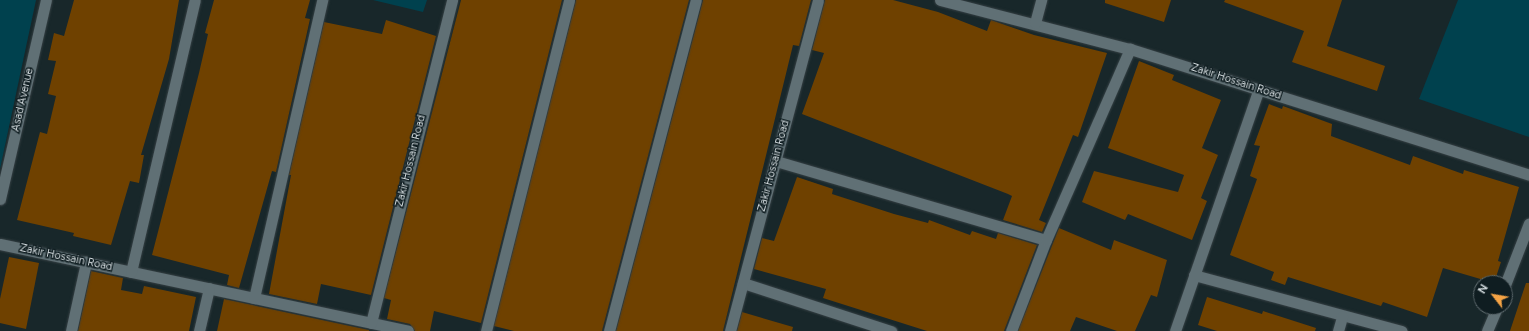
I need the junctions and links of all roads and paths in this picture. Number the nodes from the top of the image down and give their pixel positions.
1 (46, 0) edge
2 (195, 0) edge
3 (322, 0) edge
4 (452, 0) edge
5 (569, 0) edge
6 (696, 0) edge
7 (818, 0) edge
8 (940, 0) edge
9 (1041, 0) edge
10 (1035, 23) junction
11 (1130, 48) junction
12 (1259, 90) junction
13 (776, 161) junction
14 (1529, 175) edge
15 (0, 199) edge
16 (1529, 223) edge
17 (1046, 240) junction
18 (0, 244) edge
19 (86, 262) junction
20 (131, 272) junction
21 (1194, 275) junction
22 (1509, 275) edge
23 (743, 283) junction
24 (209, 288) junction
25 (254, 298) junction
26 (1494, 315) edge
27 (1342, 317) junction
28 (371, 323) junction
29 (71, 331) edge
30 (199, 331) edge
31 (408, 331) edge
32 (486, 331) edge
33 (609, 331) edge
34 (730, 331) edge
35 (891, 331) edge
36 (1011, 331) edge
37 (1175, 331) edge
38 (1338, 331) edge
39 (1402, 331) edge
40 (1487, 331) edge

1 - 15 street, Asad Avenue
2 - 20 street
3 - 25 street
4 - 28 street, Zakir Hossain Road
5 - 32 street
6 - 33 street
7 - 13 street, Zakir Hossain Road
8 - 10 street, Zakir Hossain Road
9 - 10 street
10 - 11 street, Zakir Hossain Road
11 - 12 street, Zakir Hossain Road
11 - 17 street
12 - 14 street, Zakir Hossain Road
12 - 21 street
13 - 17 street
13 - 23 street, Zakir Hossain Road
16 - 22 street
17 - 36 street
18 - 19 street, Zakir Hossain Road
19 - 20 street, Zakir Hossain Road
19 - 29 street
20 - 24 street, Zakir Hossain Road
21 - 27 street
21 - 37 street
23 - 34 street, Zakir Hossain Road
23 - 35 street
24 - 25 street, Zakir Hossain Road
24 - 30 street
25 - 28 street, Zakir Hossain Road
26 - 40 street
27 - 38 street
27 - 39 street
28 - 31 street, Zakir Hossain Road

